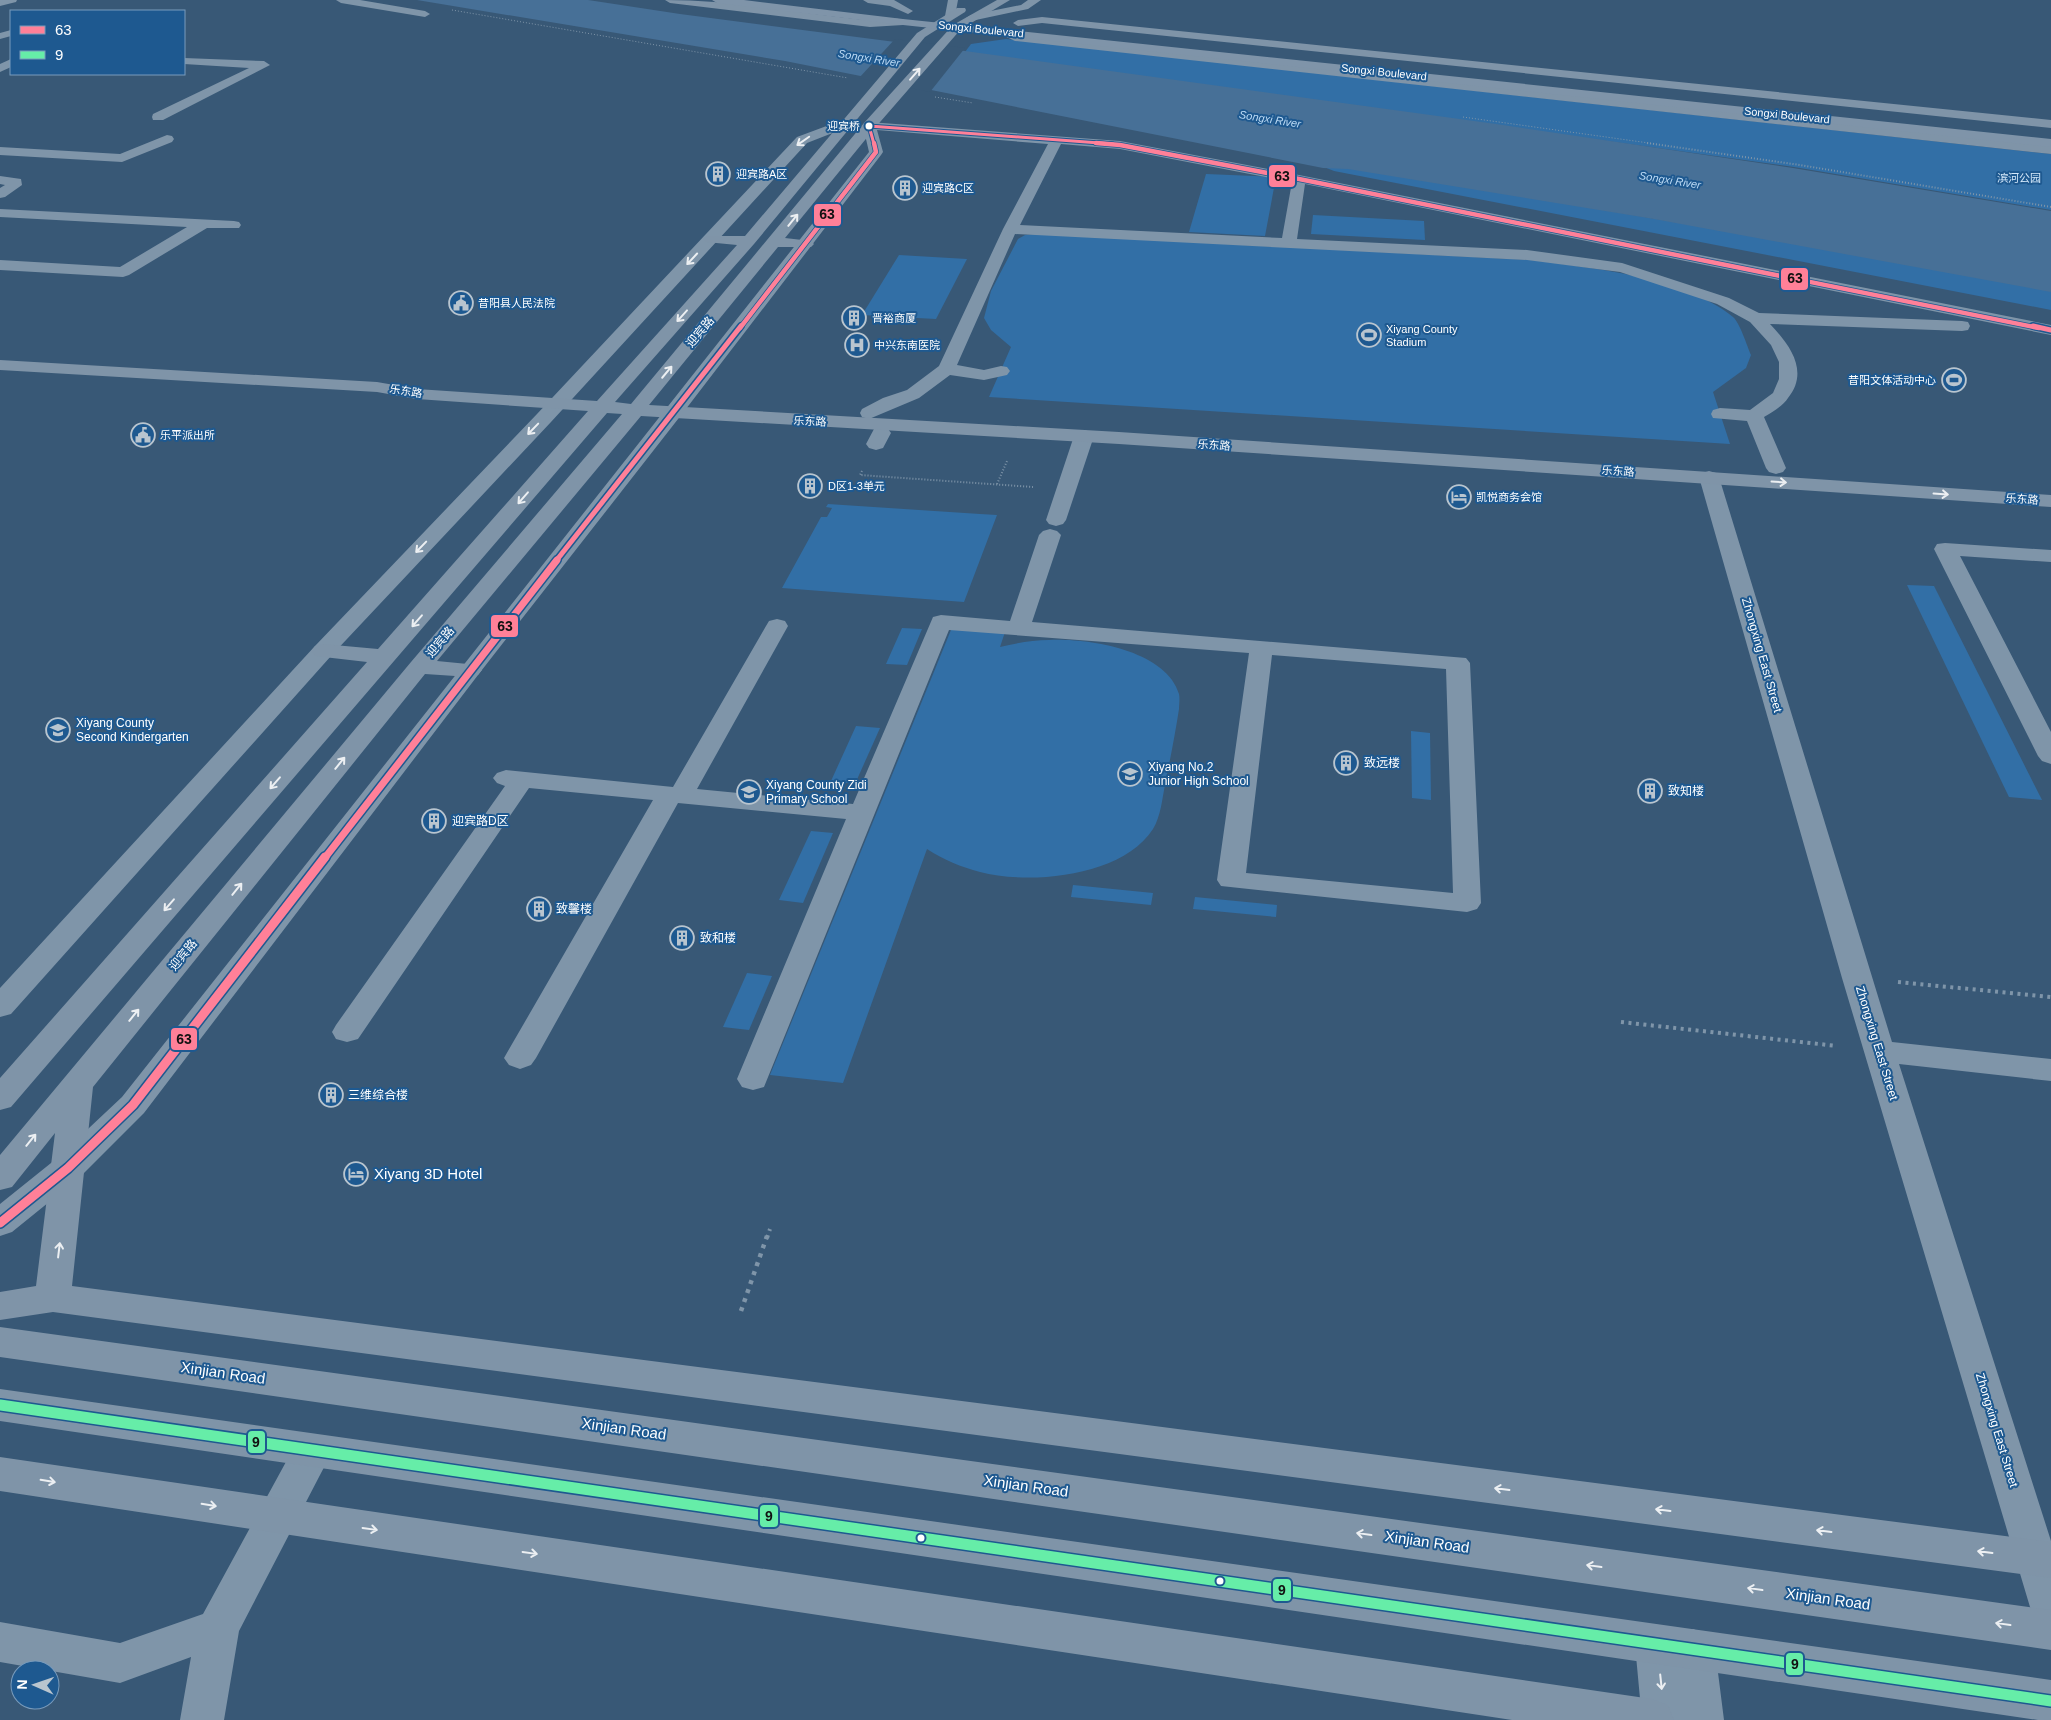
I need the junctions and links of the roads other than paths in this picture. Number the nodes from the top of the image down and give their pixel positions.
1 (12, 0) edge
2 (341, 0) edge
3 (670, 0) edge
4 (717, 0) edge
5 (809, 0) edge
6 (868, 0) edge
7 (954, 0) edge
8 (1005, 0) edge
9 (1036, 0) edge
10 (0, 3) edge
11 (972, 4) dead end
12 (912, 11) joint
13 (425, 14) dead end
14 (950, 16) junction
15 (971, 18) junction
16 (934, 19) junction
17 (903, 22) junction
18 (1018, 24) junction
19 (957, 27) junction
20 (1002, 31) junction
21 (7, 53) edge
22 (185, 61) edge
23 (0, 68) edge
24 (866, 116) junction
25 (158, 117) dead end
26 (2051, 124) edge
27 (2051, 130) edge
28 (168, 139) dead end
29 (1057, 140) junction
30 (2051, 143) edge
31 (2051, 150) edge
32 (0, 151) edge
33 (1299, 179) junction
34 (0, 180) edge
35 (0, 194) edge
36 (0, 213) edge
37 (204, 223) junction
38 (234, 225) dead end
39 (1010, 228) junction
40 (711, 239) junction
41 (749, 241) junction
42 (775, 242) junction
43 (1289, 242) junction
44 (806, 244) junction
45 (0, 265) edge
46 (1756, 318) junction
47 (2049, 330) edge
48 (0, 365) edge
49 (947, 369) junction
50 (1001, 371) dead end
51 (564, 397) junction
52 (606, 401) junction
53 (640, 404) junction
54 (678, 407) junction
55 (870, 414) junction
56 (1720, 414) dead end
57 (1754, 416) junction
58 (1084, 436) junction
59 (1776, 468) junction
60 (1709, 477) junction
61 (2051, 486) edge
62 (2051, 501) edge
63 (2051, 556) edge
64 (777, 626) dead end
65 (1019, 628) junction
66 (1261, 648) junction
67 (322, 651) junction
68 (386, 657) junction
69 (419, 667) junction
70 (470, 670) junction
71 (2051, 756) edge
72 (676, 795) junction
73 (862, 813) junction
74 (0, 1007) edge
75 (348, 1032) dead end
76 (1880, 1051) junction
77 (520, 1058) dead end
78 (2051, 1070) edge
79 (753, 1080) dead end
80 (78, 1084) junction
81 (0, 1098) edge
82 (68, 1168) junction
83 (0, 1178) edge
84 (0, 1223) edge
85 (53, 1298) junction
86 (0, 1306) edge
87 (0, 1342) edge
88 (0, 1405) edge
89 (313, 1450) junction
90 (0, 1474) edge
91 (278, 1516) junction
92 (2044, 1560) edge
93 (2051, 1607) edge
94 (218, 1628) junction
95 (2051, 1630) edge
96 (0, 1642) edge
97 (1675, 1647) junction
98 (2051, 1701) edge
99 (202, 1720) edge
100 (1652, 1720) edge
101 (1664, 1720) edge
102 (1702, 1720) edge

1 - 10 street
2 - 13 street
3 - 17 main road
4 - 17 highway, Songxi Boulevard
5 - 12 highway
6 - 12 main road
7 - 14 street
8 - 15 main road
9 - 15 street
11 - 14 main road
14 - 15 highway, Songxi Boulevard
14 - 16 main road
15 - 18 highway, Songxi Boulevard
15 - 19 main road
16 - 17 highway, Songxi Boulevard
16 - 19 highway, Songxi Boulevard
16 - 24 main road
18 - 26 main road
18 - 27 highway, Songxi Boulevard
19 - 20 highway, Songxi Boulevard
24 -> 19 main road
20 - 30 highway, Songxi Boulevard
20 - 31 main road
21 - 23 street
22 - 25 street
24 - 29 street
24 -> 40 street
24 - 41 main road, 迎宾路
42 -> 24 main road, 迎宾路
24 - 44 street
28 - 32 street
29 - 33 street
29 - 39 street
33 - 43 street
33 - 47 street
34 - 35 street
36 - 37 street
37 - 38 street
37 - 45 street
39 - 43 street
39 - 49 street
40 - 41 main road
40 -> 51 street
41 -> 52 main road, 迎宾路
42 - 44 main road
53 -> 42 main road, 迎宾路
43 - 46 street
44 - 54 street
46 - 47 street
46 - 57 street
48 - 51 main road, 乐东路
49 - 50 street
49 - 55 street
51 - 52 main road, 乐东路
51 -> 67 street
52 - 53 main road, 乐东路
52 -> 68 main road, 迎宾路
53 - 54 main road, 乐东路
53 - 69 main road, 迎宾路
54 - 55 main road, 乐东路
54 - 58 main road, 乐东路
54 - 70 street
55 - 59 main road, 乐东路
56 - 57 street
57 - 59 street
58 - 60 main road, 乐东路
58 - 65 street
59 - 61 main road, 乐东路
60 -> 62 main road, 乐东路
60 - 76 street, Zhongxing East Street
63 - 71 street
64 - 72 street
65 - 66 street
65 - 73 street
66 - 66 street
67 - 68 main road
67 - 74 street
68 -> 81 main road, 迎宾路
69 - 70 main road
80 -> 69 main road, 迎宾路
70 - 82 street
72 - 73 street
72 - 75 street
72 - 77 street
73 - 79 street
76 - 78 street
76 - 92 street, Zhongxing East Street
80 - 82 main road
83 -> 80 main road, 迎宾路
82 - 84 street
85 -> 82 main road
85 - 86 main road
92 -> 85 main road
95 -> 87 main road, Xinjian Road
88 - 89 main road
89 - 91 street
89 - 97 main road
90 -> 91 main road
91 - 94 street
91 -> 100 main road
92 - 93 street, Zhongxing East Street
94 - 96 street
94 - 99 street
97 - 98 main road
97 -> 101 street
97 - 102 street

